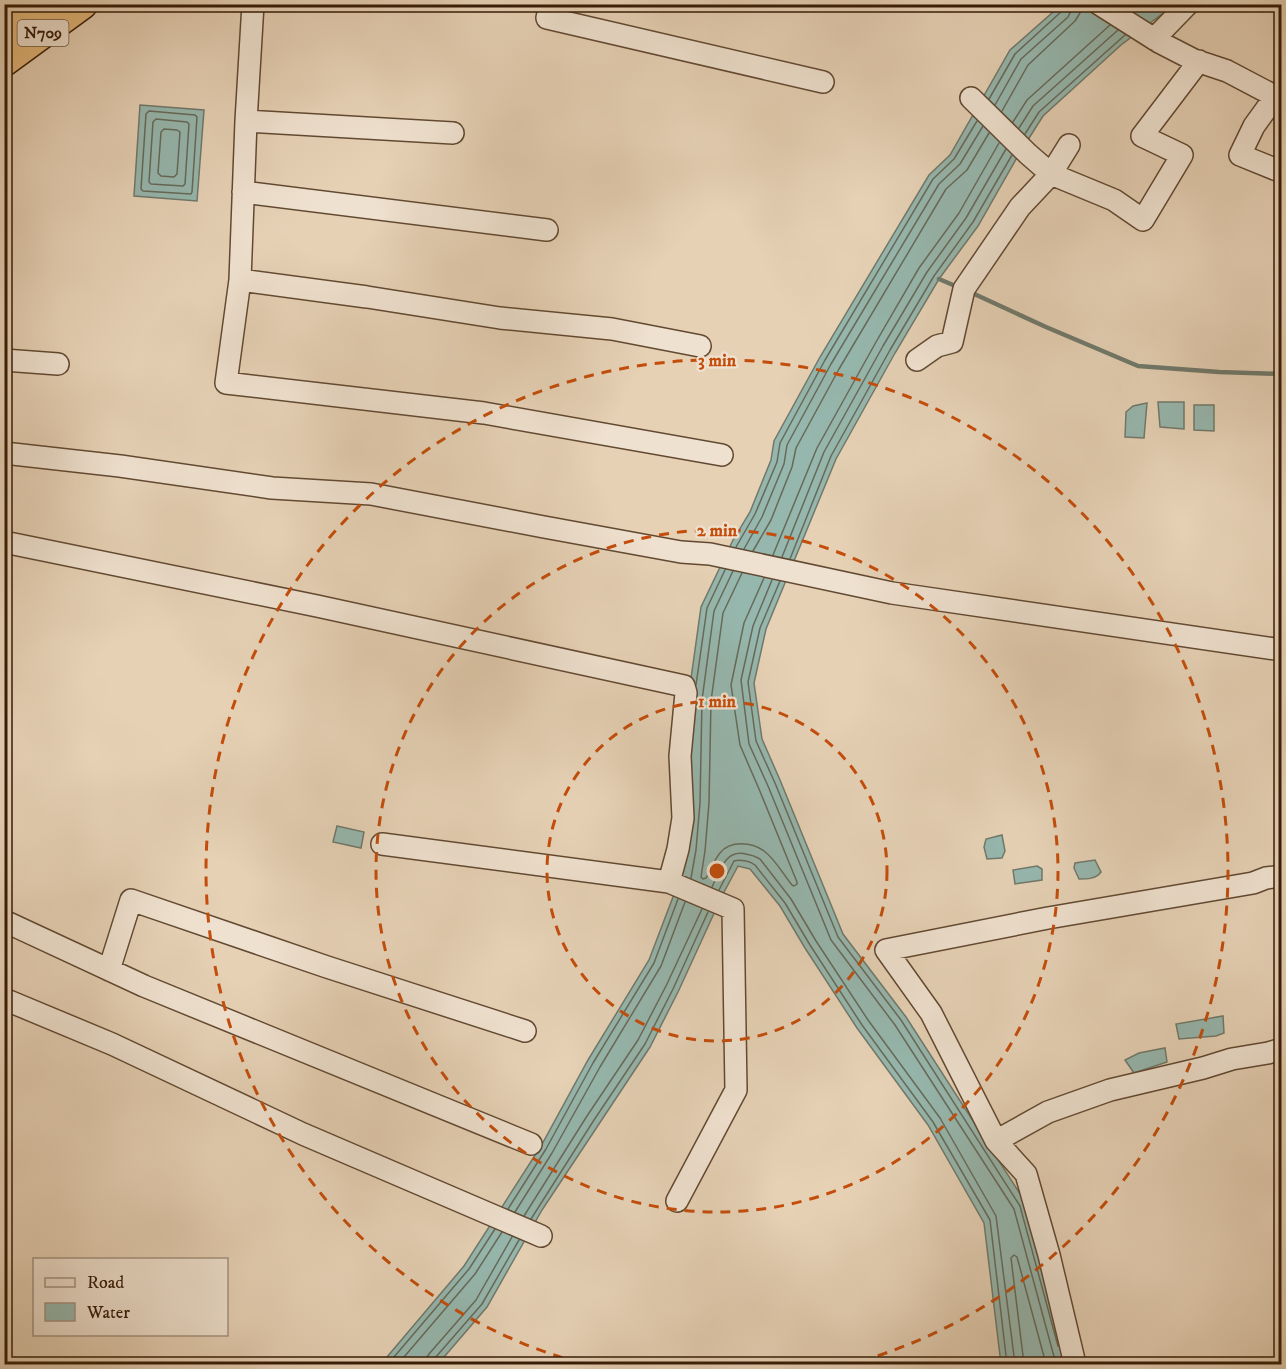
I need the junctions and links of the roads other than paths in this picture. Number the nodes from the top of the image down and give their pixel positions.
1 (46, 4) edge
2 (82, 4) edge
3 (253, 4) edge
4 (550, 4) edge
5 (1099, 4) edge
6 (1188, 4) edge
7 (4, 35) edge
8 (1149, 36) junction
9 (4, 61) edge
10 (1198, 61) junction
11 (823, 82) dead end
12 (1278, 99) edge
13 (974, 100) dead end
14 (246, 121) junction
15 (453, 133) dead end
16 (1069, 146) dead end
17 (1281, 172) edge
18 (1051, 174) junction
19 (243, 192) junction
20 (547, 230) dead end
21 (240, 280) junction
22 (700, 346) dead end
23 (4, 360) edge
24 (916, 360) dead end
25 (58, 364) dead end
26 (4, 453) edge
27 (722, 455) dead end
28 (4, 542) edge
29 (1281, 650) edge
30 (382, 844) dead end
31 (1281, 876) edge
32 (671, 883) junction
33 (4, 921) edge
34 (109, 970) junction
35 (4, 999) edge
36 (525, 1031) dead end
37 (1281, 1049) edge
38 (996, 1141) junction
39 (531, 1144) dead end
40 (677, 1201) dead end
41 (537, 1234) dead end
42 (1075, 1365) edge

1 - 7 highway, N709
2 - 9 highway, N709
3 - 14 street
4 - 11 street
5 - 8 street
6 - 8 street
8 - 10 street
10 - 12 street
10 - 18 street
12 - 17 street
13 - 18 street
14 - 15 street
14 - 19 street
16 - 18 street
18 - 24 street
19 - 20 street
19 - 21 street
21 - 22 street
21 - 27 street
23 - 25 street
26 - 29 street
28 - 32 street
30 - 32 street
31 - 38 street
32 - 40 street
33 - 34 street
34 - 36 street
34 - 39 street
35 - 41 street
37 - 38 street
38 - 42 street

